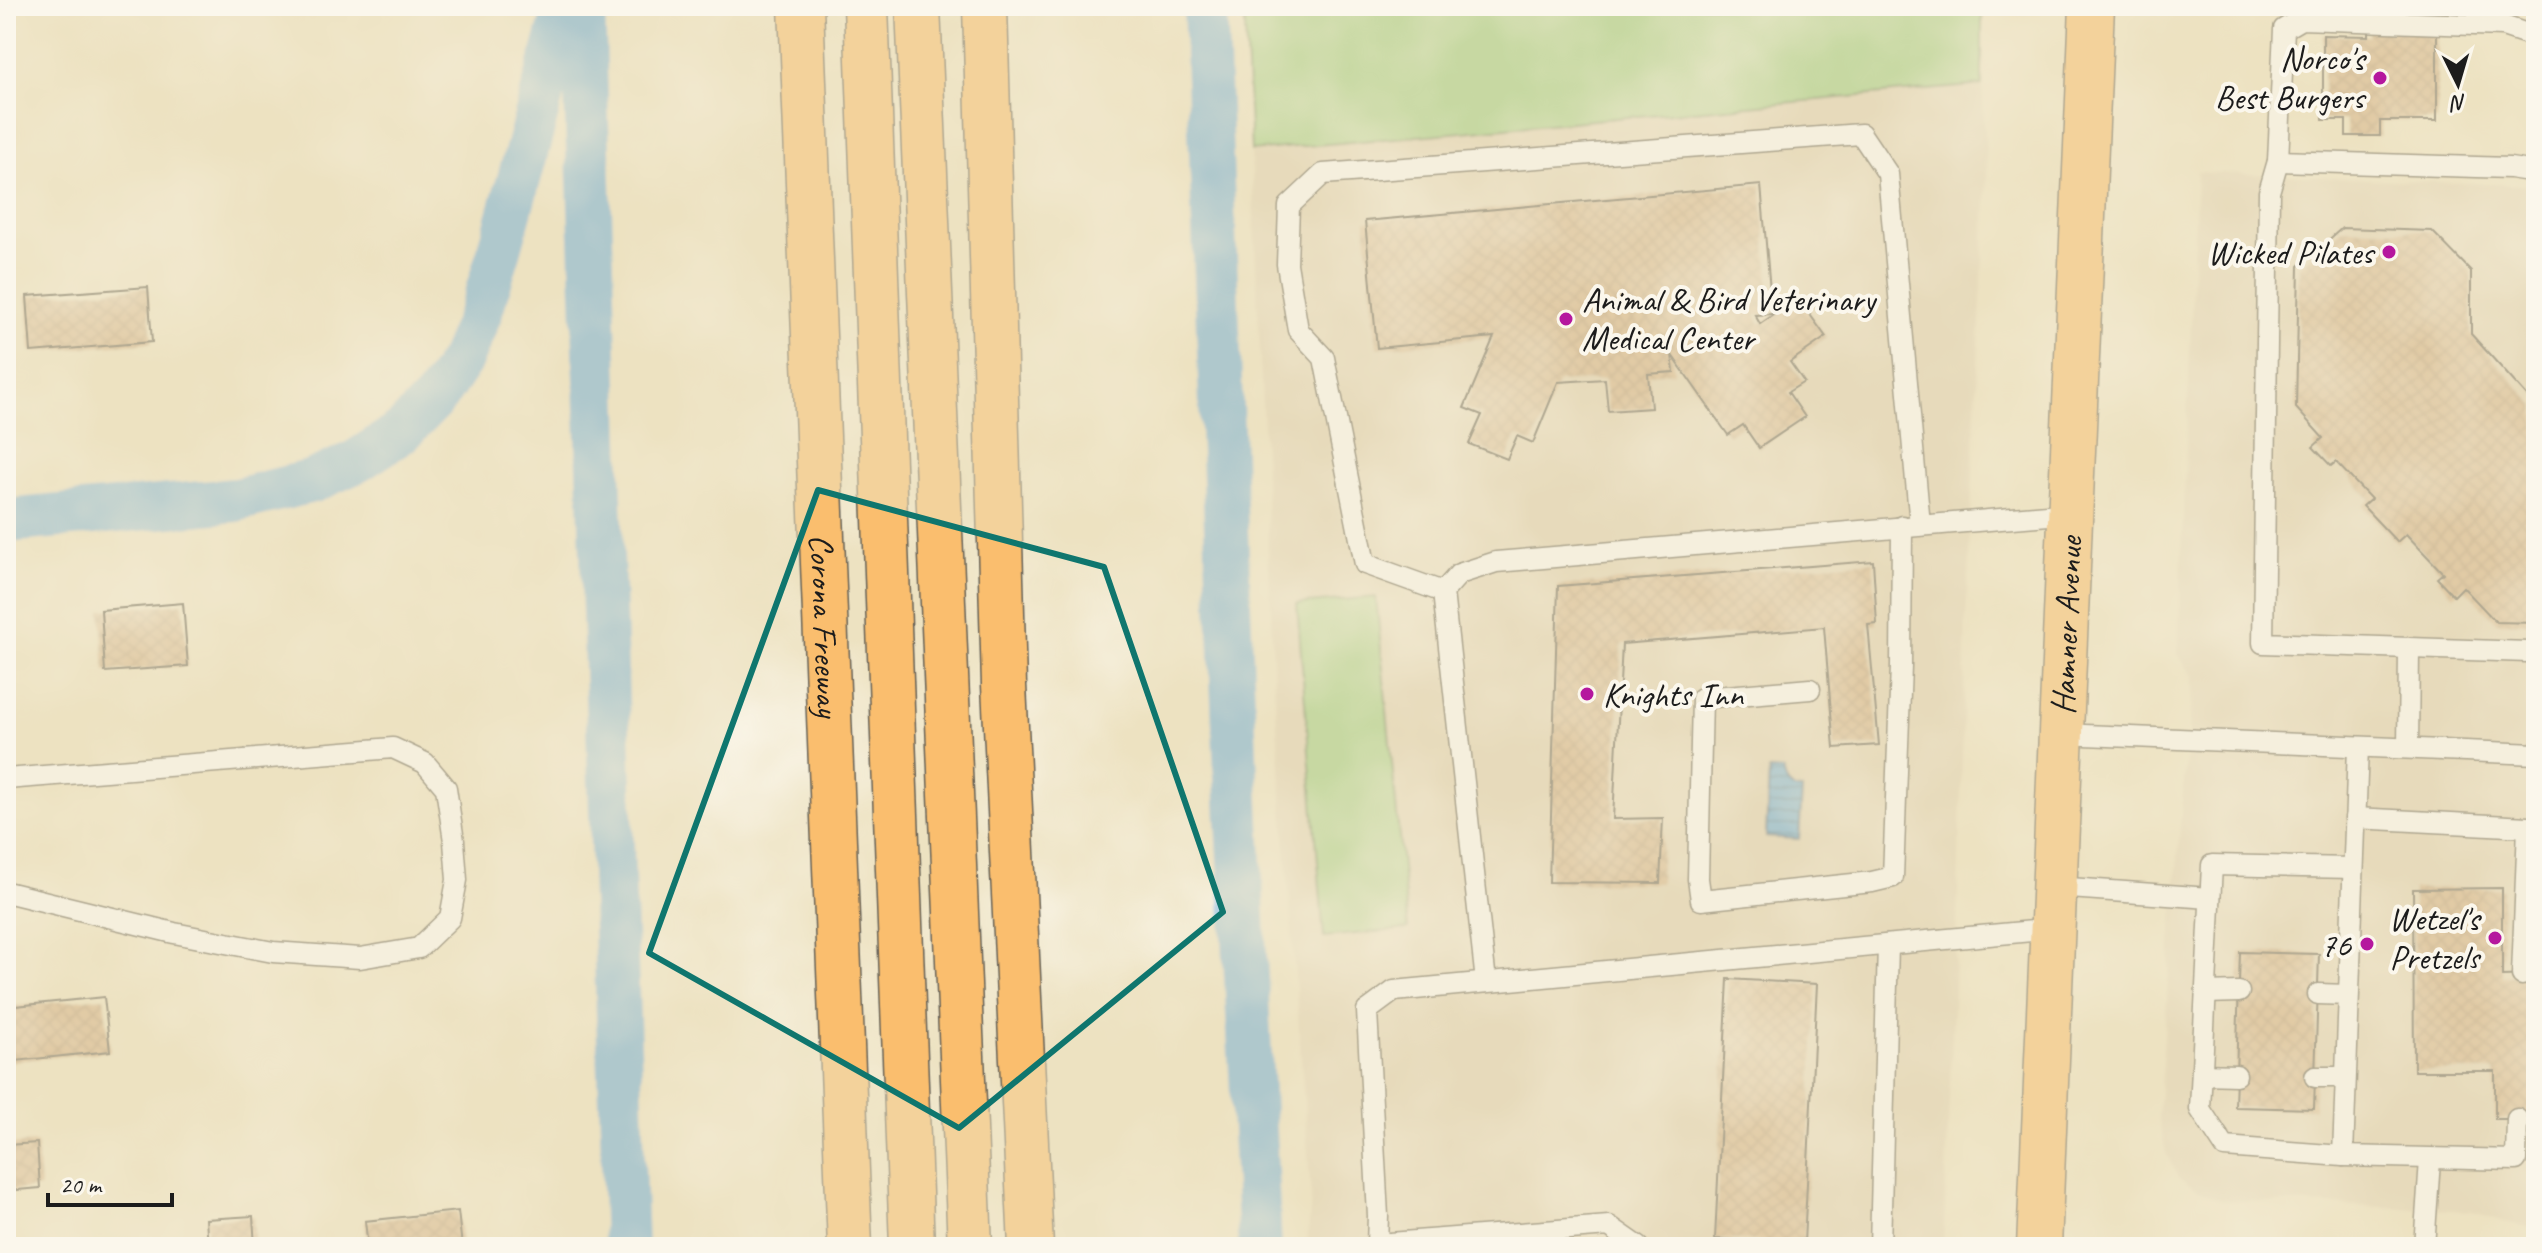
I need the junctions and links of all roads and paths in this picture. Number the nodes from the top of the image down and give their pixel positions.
1 (801, 6) edge
2 (866, 6) edge
3 (918, 6) edge
4 (985, 6) edge
5 (2092, 6) edge
6 (2536, 37) edge
7 (2278, 161) junction
8 (2536, 172) edge
9 (2071, 513) junction
10 (1911, 525) junction
11 (1443, 592) junction
12 (2409, 650) junction
13 (2528, 652) dead end
14 (1004, 685) junction
15 (1810, 689) dead end
16 (829, 691) junction
17 (2061, 734) junction
18 (2358, 747) junction
19 (2408, 748) junction
20 (2536, 754) edge
21 (6, 779) edge
22 (2355, 818) junction
23 (2353, 868) junction
24 (6, 892) edge
25 (2210, 898) junction
26 (2054, 908) junction
27 (1888, 945) junction
28 (2522, 975) dead end
29 (1486, 982) junction
30 (2239, 992) dead end
31 (2206, 993) junction
32 (2318, 994) dead end
33 (2348, 995) junction
34 (2202, 1074) junction
35 (2236, 1075) dead end
36 (2315, 1077) dead end
37 (2345, 1077) junction
38 (906, 1084) junction
39 (963, 1088) junction
40 (2517, 1119) dead end
41 (2343, 1156) junction
42 (2430, 1160) junction
43 (850, 1247) edge
44 (912, 1247) edge
45 (970, 1247) edge
46 (1031, 1247) edge
47 (1639, 1247) edge
48 (1880, 1247) edge
49 (2039, 1247) edge
50 (2424, 1247) edge

1 - 16 main road, Corona Freeway
2 - 38 main road
3 - 39 main road
4 - 14 main road
5 - 9 main road, Hamner Avenue
6 - 7 lane
7 - 8 lane
7 - 12 lane
9 - 10 lane
9 - 17 main road, Hamner Avenue
10 - 11 lane
10 - 11 lane
10 - 15 lane
11 - 29 lane
12 - 13 lane
12 - 19 lane
14 - 39 main road
14 - 46 main road
16 - 38 main road
16 - 43 main road, Corona Freeway
17 - 18 lane
17 - 26 main road, Hamner Avenue
18 - 19 lane
18 - 22 lane
19 - 20 lane
21 - 24 lane
22 - 23 lane
22 - 28 lane
23 - 25 lane
23 - 33 lane
25 - 26 lane
25 - 31 lane
26 - 27 lane
26 - 49 main road, Hamner Avenue
27 - 29 lane
27 - 48 lane
29 - 47 lane
30 - 31 lane
31 - 34 lane
32 - 33 lane
33 - 37 lane
34 - 35 lane
34 - 41 lane
36 - 37 lane
37 - 41 lane
38 - 44 main road
39 - 45 main road
40 - 42 lane
41 - 42 lane
42 - 50 lane

